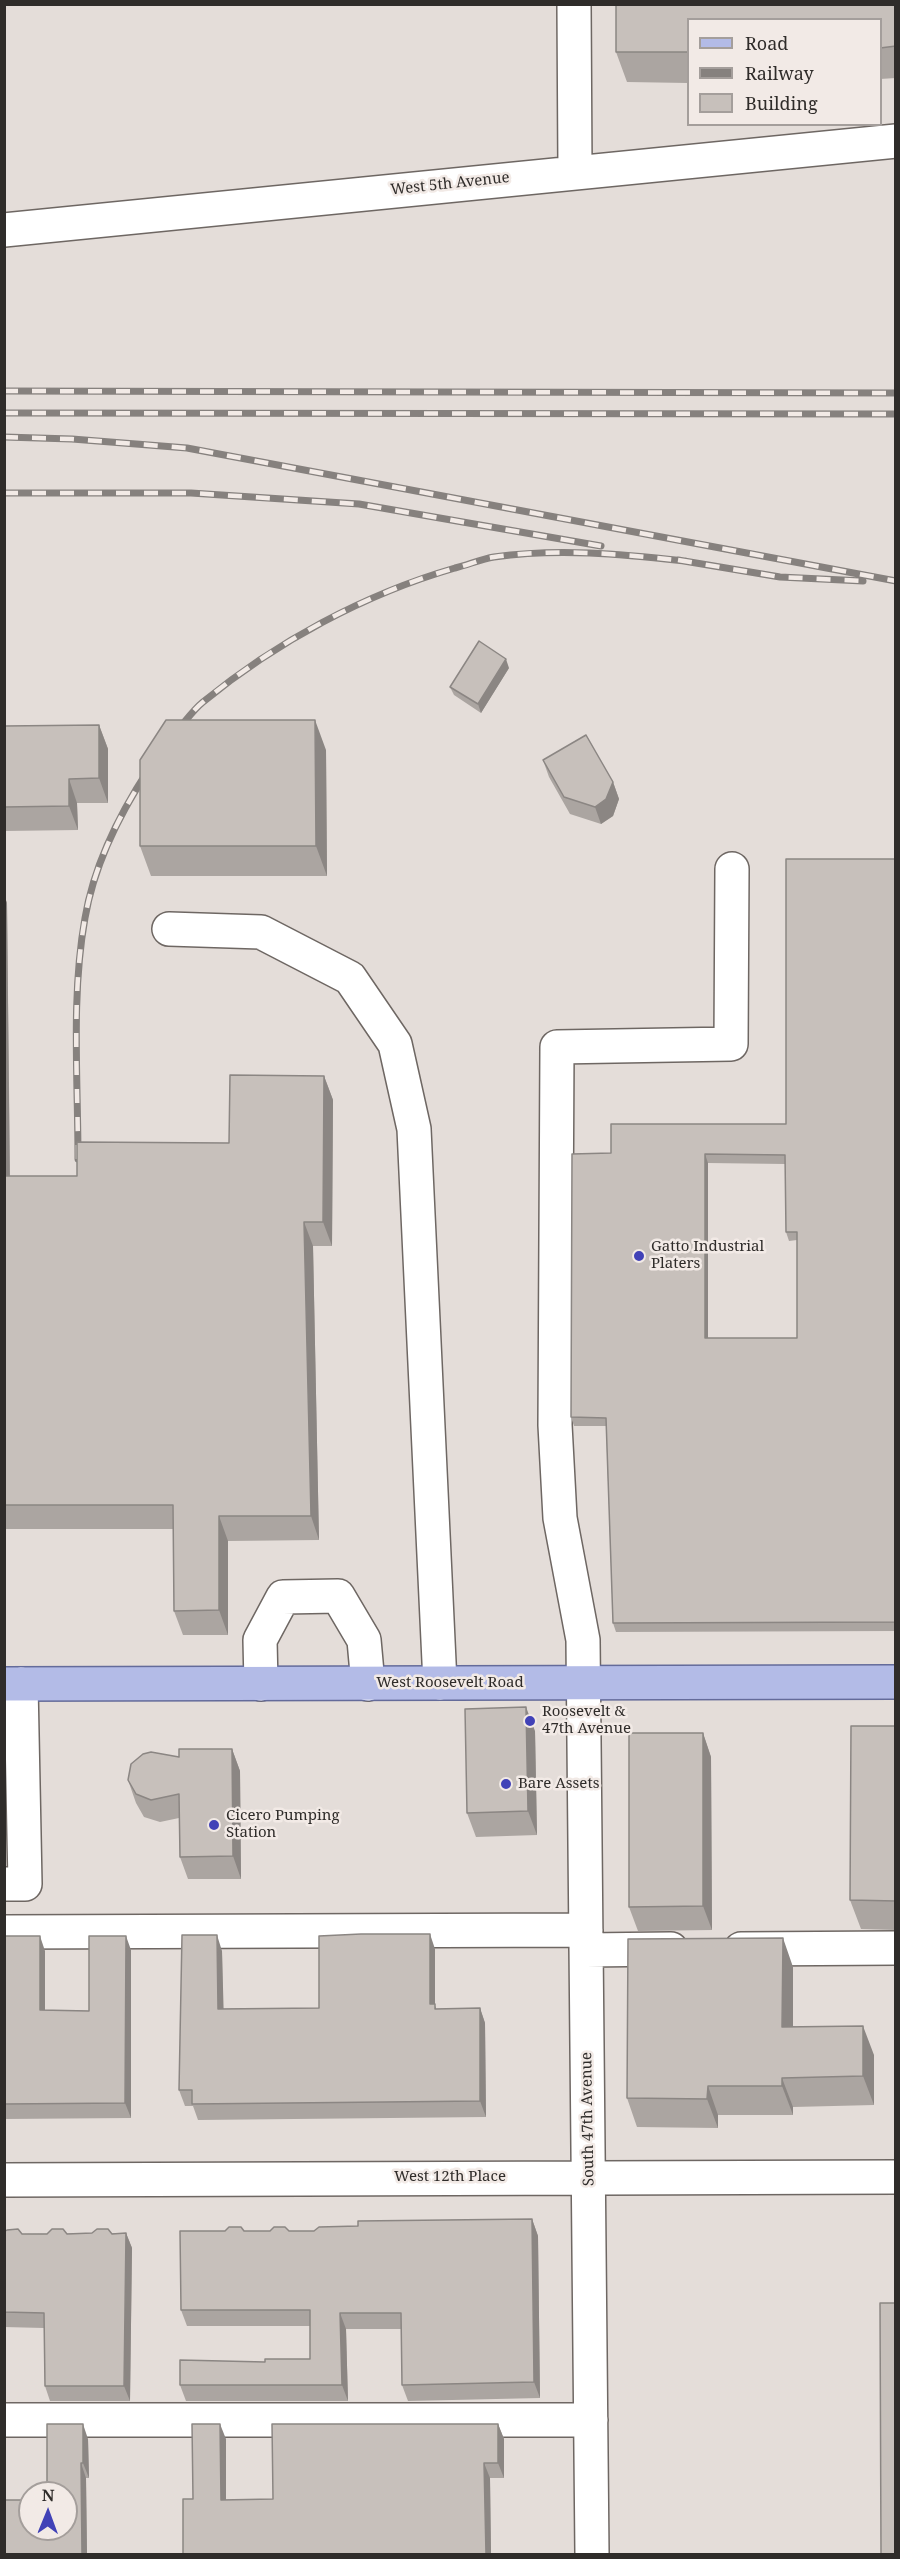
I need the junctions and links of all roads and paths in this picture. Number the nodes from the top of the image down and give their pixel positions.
1 (574, 4) edge
2 (896, 141) edge
3 (575, 171) junction
4 (4, 230) edge
5 (732, 869) dead end
6 (169, 929) dead end
7 (896, 1682) edge
8 (440, 1683) junction
9 (584, 1683) junction
10 (13, 1684) edge
11 (261, 1684) junction
12 (368, 1684) junction
13 (4, 1884) edge
14 (4, 1932) edge
15 (586, 1940) junction
16 (896, 1948) edge
17 (588, 2176) junction
18 (896, 2177) edge
19 (4, 2180) edge
20 (4, 2420) edge
21 (591, 2420) junction
22 (592, 2554) edge

1 - 3 street
2 - 3 street, West 5th Avenue
3 - 4 street, West 5th Avenue
5 - 9 street, South 47th Avenue
6 - 8 street
7 - 9 main road, West Roosevelt Road
8 - 9 main road, West Roosevelt Road
8 - 12 main road, West Roosevelt Road
9 - 15 street, South 47th Avenue
10 - 11 main road, West Roosevelt Road
10 - 13 street
11 - 12 main road, West Roosevelt Road
11 - 12 street
14 - 15 street
15 - 16 street
15 - 17 street, South 47th Avenue
17 - 18 street, West 12th Place
17 - 19 street, West 12th Place
17 - 21 street, South 47th Avenue
20 - 21 street
21 - 22 street, South 47th Avenue

